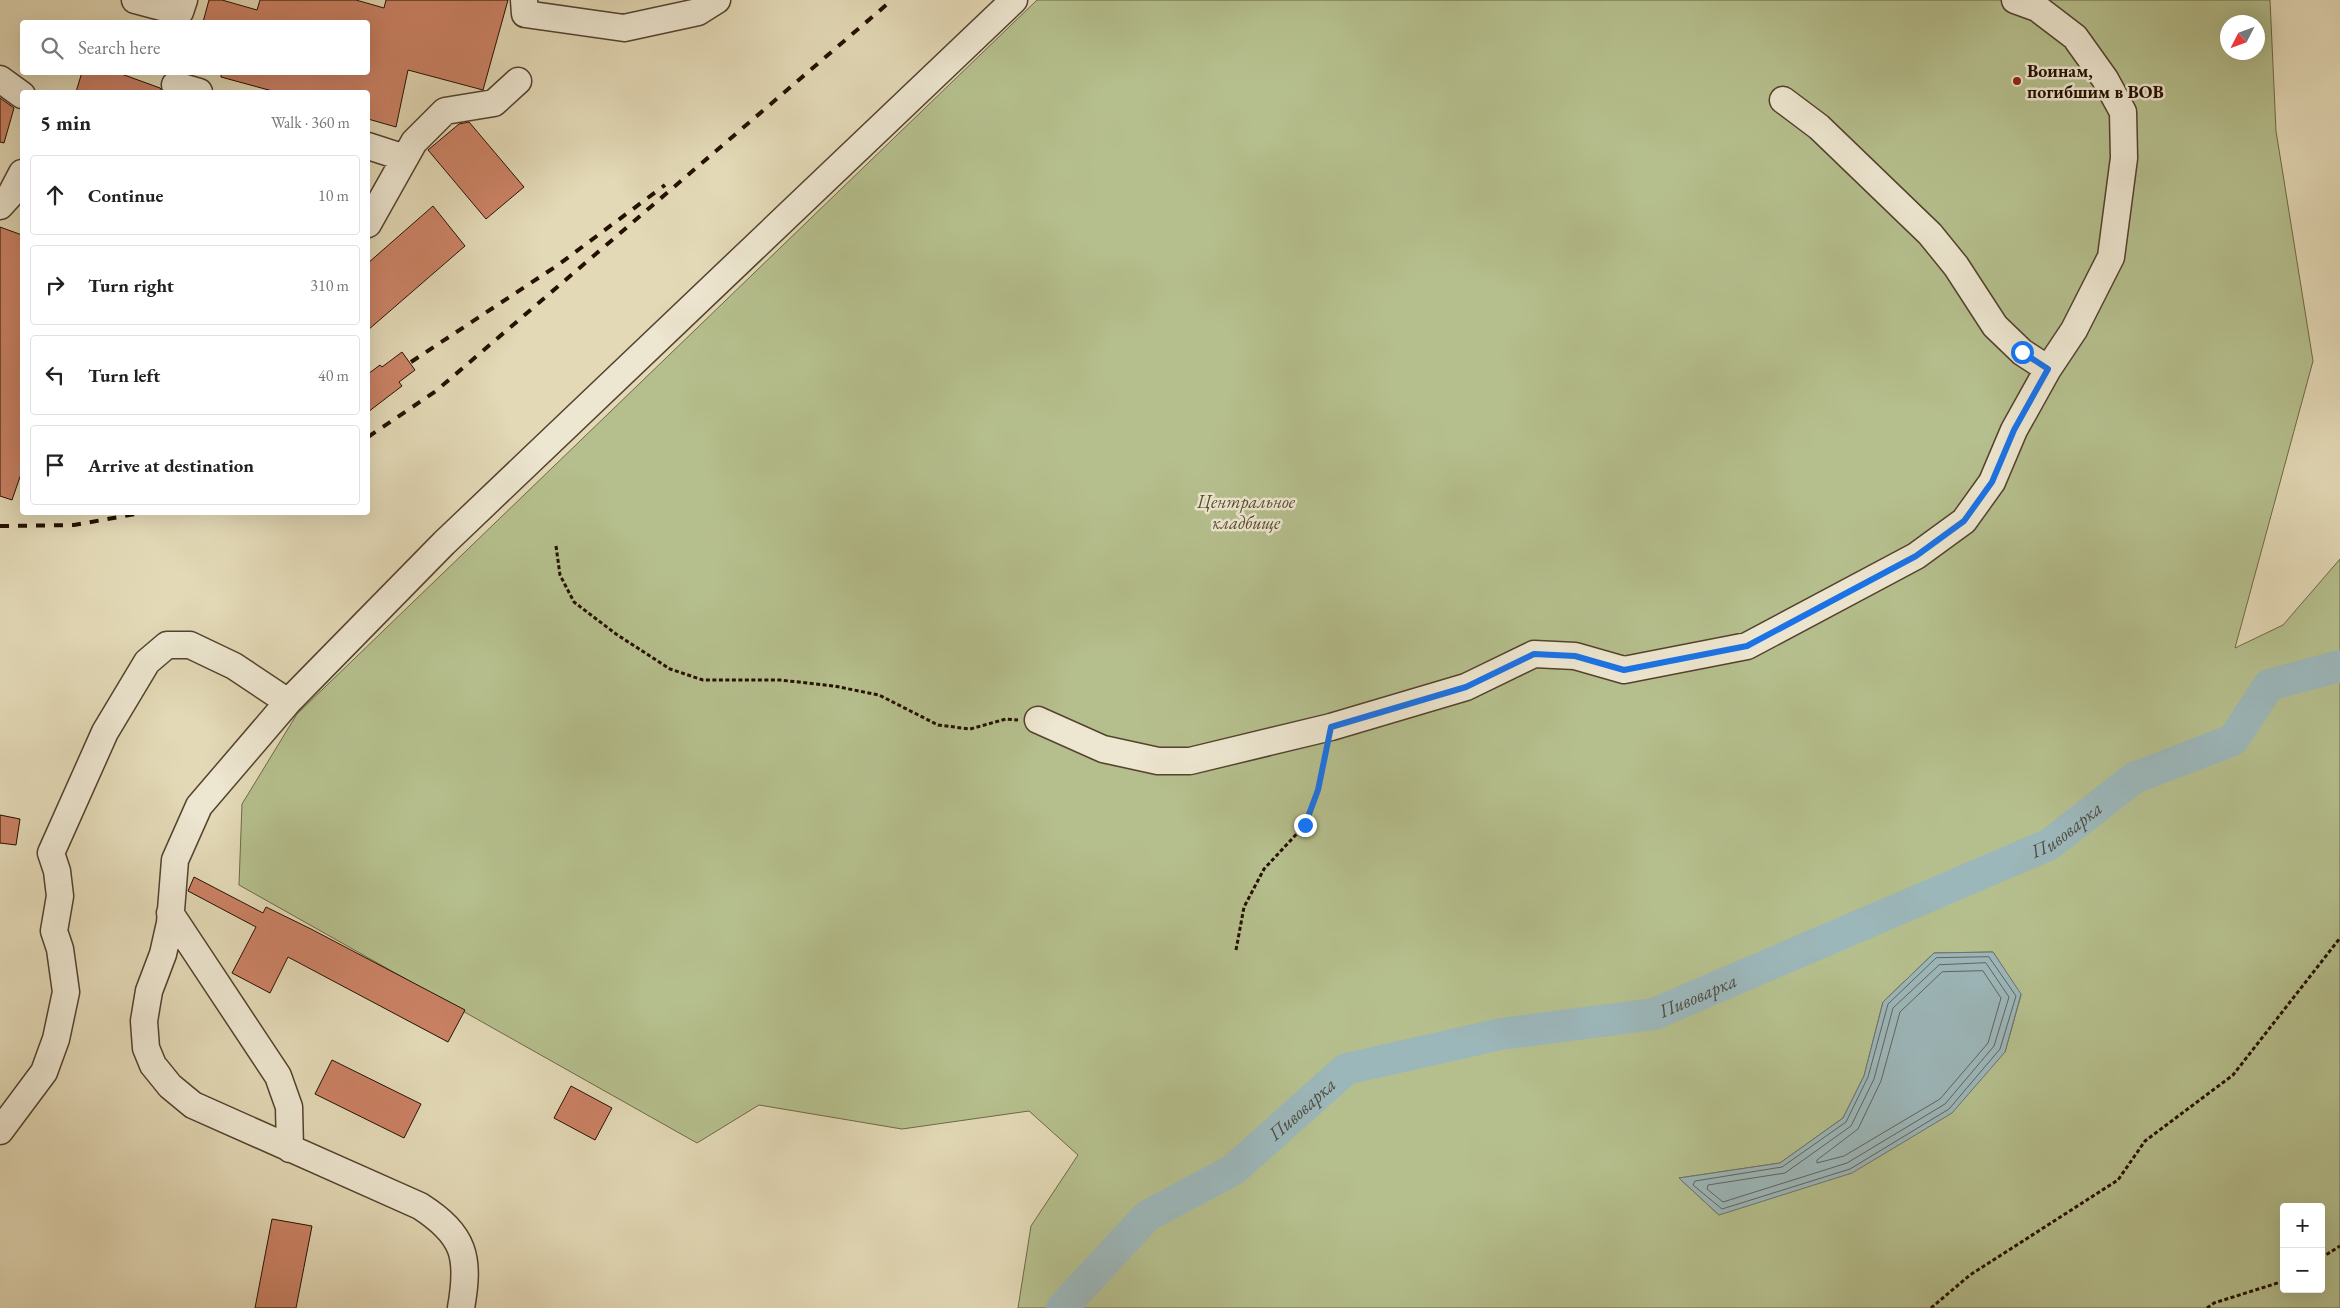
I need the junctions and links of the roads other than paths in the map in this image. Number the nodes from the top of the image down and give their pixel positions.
1 (136, 0) edge
2 (524, 0) edge
3 (718, 0) edge
4 (1014, 0) edge
5 (2015, 0) edge
6 (182, 11) edge
7 (0, 79) edge
8 (518, 81) dead end
9 (20, 94) edge
10 (1783, 100) dead end
11 (370, 147) edge
12 (405, 158) junction
13 (20, 177) edge
14 (0, 206) edge
15 (370, 220) edge
16 (2048, 369) junction
17 (288, 702) junction
18 (1038, 720) road end
19 (170, 912) junction
20 (0, 1131) edge
21 (290, 1148) junction
22 (461, 1308) edge

1 - 6 street
2 - 3 street
4 - 17 street
5 - 16 street
7 - 9 street
8 - 12 street
10 - 16 street
11 - 12 street
12 - 15 street
13 - 14 street
16 - 18 street
17 - 19 street
17 - 20 street
19 - 21 street
19 - 21 street
21 - 22 street

